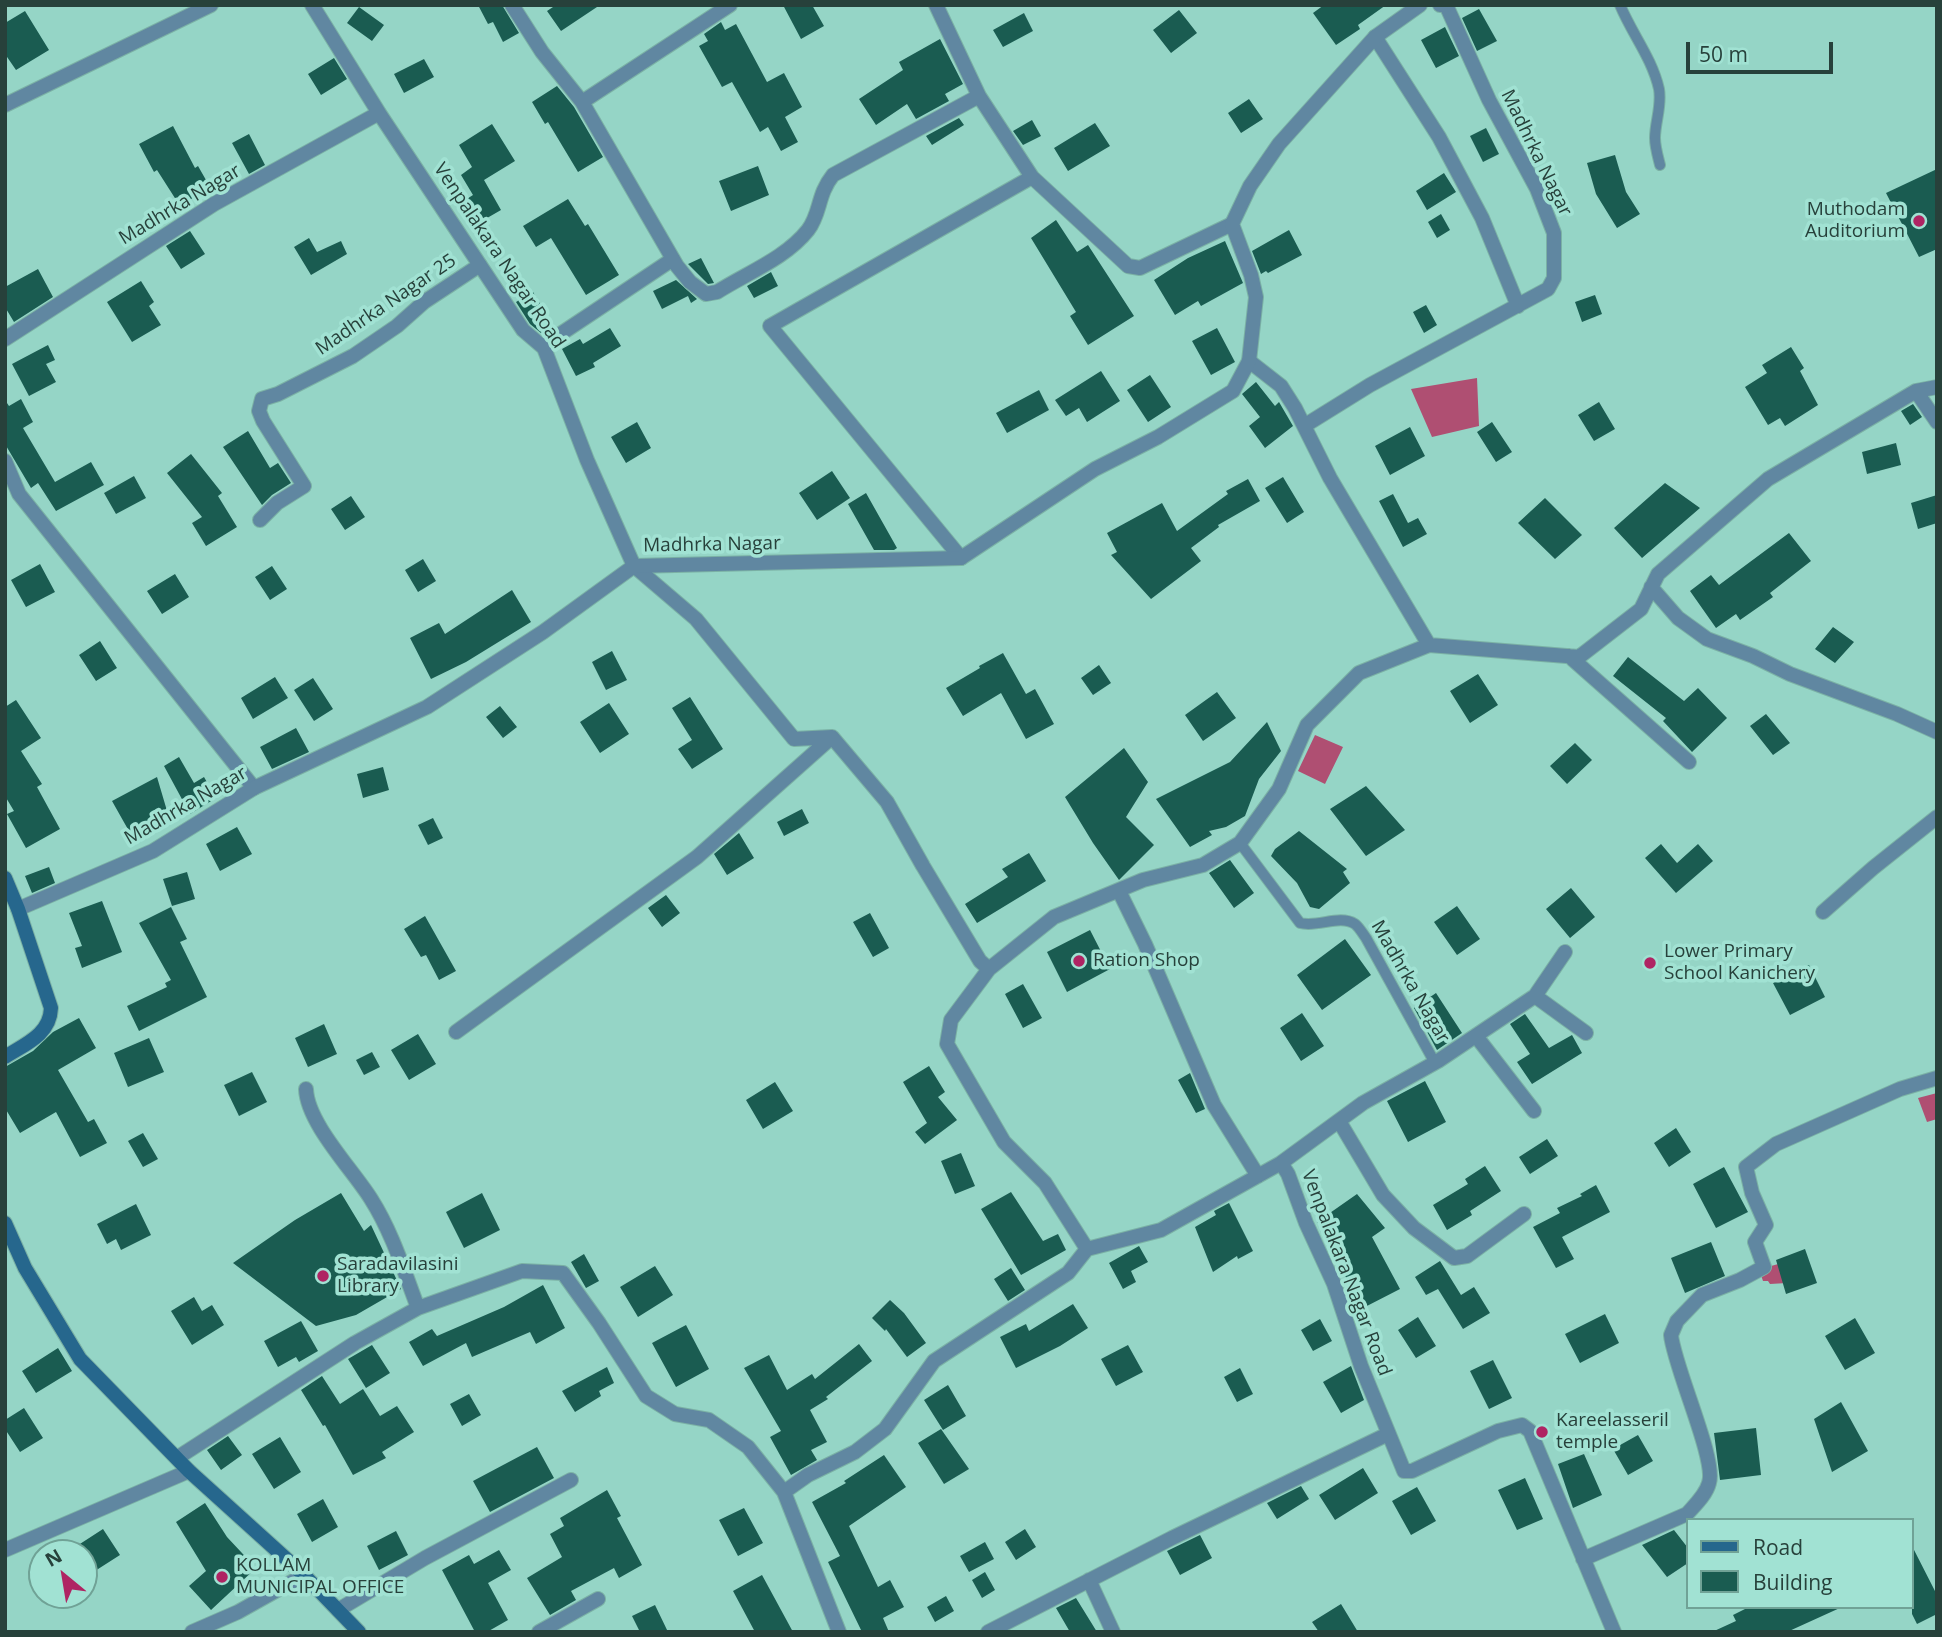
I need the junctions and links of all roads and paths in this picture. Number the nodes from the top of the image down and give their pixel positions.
1 (211, 5) edge
2 (312, 5) edge
3 (512, 5) edge
4 (730, 5) edge
5 (936, 5) edge
6 (1420, 5) edge
7 (1440, 5) edge
8 (1446, 5) edge
9 (1620, 5) edge
10 (1375, 37) junction
11 (979, 96) junction
12 (582, 103) junction
13 (5, 106) edge
14 (379, 113) junction
15 (1660, 165) dead end
16 (1032, 177) junction
17 (1232, 224) junction
18 (673, 260) junction
19 (480, 265) junction
20 (1518, 306) junction
21 (5, 339) edge
22 (544, 348) junction
23 (1249, 361) junction
24 (1937, 387) edge
25 (1916, 391) junction
26 (1937, 422) edge
27 (1304, 425) junction
28 (5, 461) edge
29 (260, 520) dead end
30 (961, 558) junction
31 (634, 566) junction
32 (1651, 587) junction
33 (1429, 645) junction
34 (1569, 656) junction
35 (1937, 732) edge
36 (832, 737) junction
37 (1689, 762) dead end
38 (254, 788) junction
39 (1937, 817) edge
40 (1240, 843) junction
41 (5, 878) edge
42 (1119, 891) junction
43 (18, 909) junction
44 (1823, 912) dead end
45 (1566, 953) dead end
46 (992, 965) junction
47 (1535, 996) junction
48 (456, 1031) dead end
49 (1587, 1032) dead end
50 (1476, 1036) junction
51 (5, 1056) edge
52 (1436, 1062) junction
53 (1937, 1078) edge
54 (306, 1089) dead end
55 (1534, 1111) dead end
56 (1339, 1121) junction
57 (1281, 1163) junction
58 (1258, 1176) junction
59 (1524, 1214) dead end
60 (5, 1223) edge
61 (1087, 1249) junction
62 (418, 1308) junction
63 (1388, 1434) junction
64 (177, 1458) junction
65 (189, 1471) junction
66 (571, 1480) dead end
67 (784, 1492) junction
68 (5, 1550) edge
69 (1583, 1559) junction
70 (304, 1576) junction
71 (1089, 1580) junction
72 (598, 1599) dead end
73 (338, 1609) junction
74 (192, 1632) edge
75 (359, 1632) edge
76 (539, 1632) edge
77 (839, 1632) edge
78 (988, 1632) edge
79 (1113, 1632) edge
80 (1614, 1632) edge

1 - 13 street
2 - 14 street, Venpalakara Nagar Road
3 - 12 street
4 - 12 street
5 - 11 street
6 - 10 street
7 - 8 street, Madhrka Nagar
8 - 20 street, Madhrka Nagar
9 - 15 lane
10 - 17 street
10 - 20 street
11 - 16 street
11 - 18 street
12 - 18 street
14 - 19 street, Venpalakara Nagar Road
14 - 21 street, Madhrka Nagar
16 - 17 street
16 - 30 street
17 - 23 street
18 - 22 street
19 - 22 street, Venpalakara Nagar Road
19 - 29 street, Madhrka Nagar 25
20 - 27 street, Madhrka Nagar
22 - 31 street, Venpalakara Nagar Road
23 - 27 street
23 - 30 street
24 - 25 street
25 - 26 street
25 - 32 street
27 - 33 street
28 - 38 street
30 - 31 street, Madhrka Nagar
31 - 36 street, Venpalakara Nagar Road
31 - 38 street, Madhrka Nagar
32 - 34 street
32 - 35 street
33 - 34 street
33 - 40 street
34 - 37 street
36 - 46 street
36 - 48 street
38 - 43 street, Madhrka Nagar
39 - 44 street
40 - 42 street
40 - 52 lane, Madhrka Nagar
41 - 43 main road
42 - 46 street
42 - 58 street
43 - 51 main road
45 - 47 street
46 - 61 street
47 - 49 street
47 - 50 street
50 - 52 street
50 - 55 street
52 - 56 street, Madhrka Nagar
53 - 69 street
54 - 62 street
56 - 57 street, Madhrka Nagar
56 - 59 street
57 - 58 street, Venpalakara Nagar Road
57 - 63 street, Venpalakara Nagar Road
58 - 61 street, Venpalakara Nagar Road
60 - 64 main road
61 - 67 street
62 - 64 street
62 - 67 street
63 - 69 street, Venpalakara Nagar Road
63 - 71 street
64 - 65 main road
65 - 68 street
65 - 70 main road
66 - 73 street
67 - 77 street
69 - 80 street, Venpalakara Nagar Road
70 - 73 main road
70 - 74 street
71 - 78 street
71 - 79 street
72 - 76 street
73 - 75 main road

